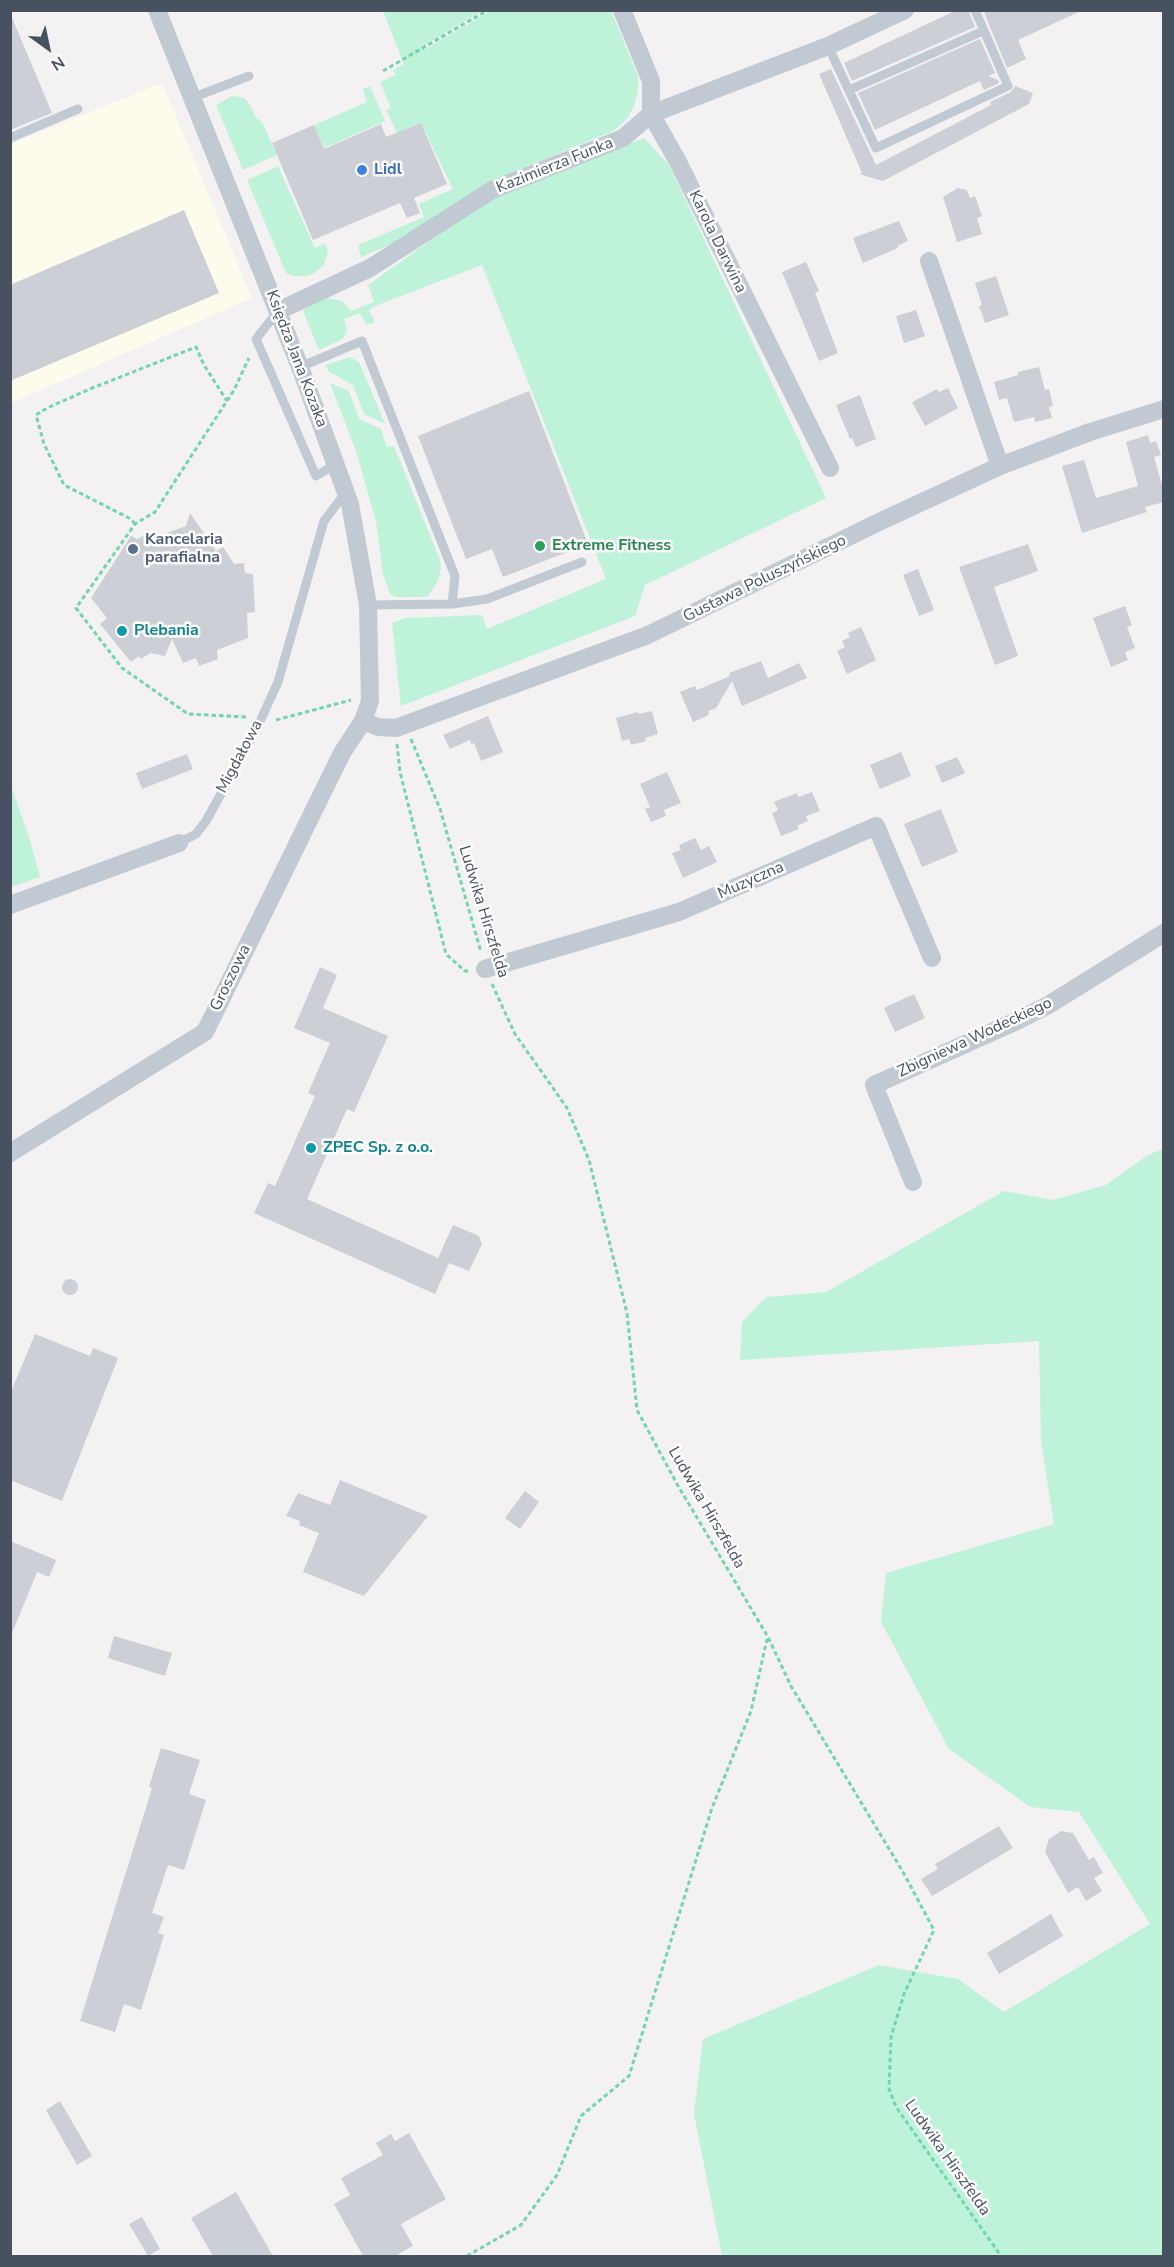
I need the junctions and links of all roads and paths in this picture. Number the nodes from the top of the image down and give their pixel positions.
1 (157, 10) edge
2 (488, 10) edge
3 (622, 10) edge
4 (905, 10) edge
5 (975, 10) edge
6 (983, 31) junction
7 (828, 46) junction
8 (383, 71) dead end
9 (249, 76) dead end
10 (849, 90) junction
11 (192, 98) junction
12 (78, 109) dead end
13 (651, 114) junction
14 (10, 138) edge
15 (929, 261) dead end
16 (278, 311) junction
17 (256, 339) junction
18 (300, 367) junction
19 (227, 401) junction
20 (1164, 409) edge
21 (336, 464) junction
22 (1000, 466) junction
23 (830, 468) dead end
24 (346, 492) junction
25 (135, 524) junction
26 (582, 562) dead end
27 (452, 604) junction
28 (368, 605) junction
29 (370, 694) junction
30 (260, 720) junction
31 (363, 721) junction
32 (400, 727) junction
33 (179, 843) joint
34 (10, 905) edge
35 (1164, 933) edge
36 (932, 958) dead end
37 (485, 969) junction
38 (10, 1153) edge
39 (913, 1182) dead end
40 (768, 1637) junction
41 (467, 2256) edge
42 (1001, 2256) edge

1 - 11 street, Księdza Jana Kozaka
2 - 8 path
3 - 13 street, Karola Darwina
4 - 7 street, Kazimierza Funka
5 - 6 lane
6 - 10 lane
6 - 10 lane
7 - 10 lane
7 - 13 street, Kazimierza Funka
9 - 11 lane
11 - 16 street, Księdza Jana Kozaka
12 - 14 lane
13 - 16 street, Kazimierza Funka
13 - 23 street, Karola Darwina
15 - 22 street
16 - 17 lane
16 - 18 street, Księdza Jana Kozaka
17 - 19 path
17 - 21 lane
18 - 21 street, Księdza Jana Kozaka
18 - 27 lane
19 - 25 path
19 - 25 path
20 - 22 street, Gustawa Poluszyńskiego
21 - 24 street, Księdza Jana Kozaka
22 - 32 street, Gustawa Poluszyńskiego
24 - 28 street, Księdza Jana Kozaka
24 - 30 lane, Migdałowa
25 - 30 path
26 - 27 lane
27 - 28 lane
28 - 29 street, Księdza Jana Kozaka
29 - 30 path
29 - 31 street, Księdza Jana Kozaka
30 - 33 lane, Migdałowa
31 - 32 street
31 - 38 street, Groszowa
32 - 37 path, Ludwika Hirszfelda
32 - 37 path
33 - 34 street, Migdałowa
35 - 39 street, Zbigniewa Wodeckiego
36 - 37 street, Muzyczna
37 - 40 path, Ludwika Hirszfelda
40 - 41 path
40 - 42 path, Ludwika Hirszfelda

